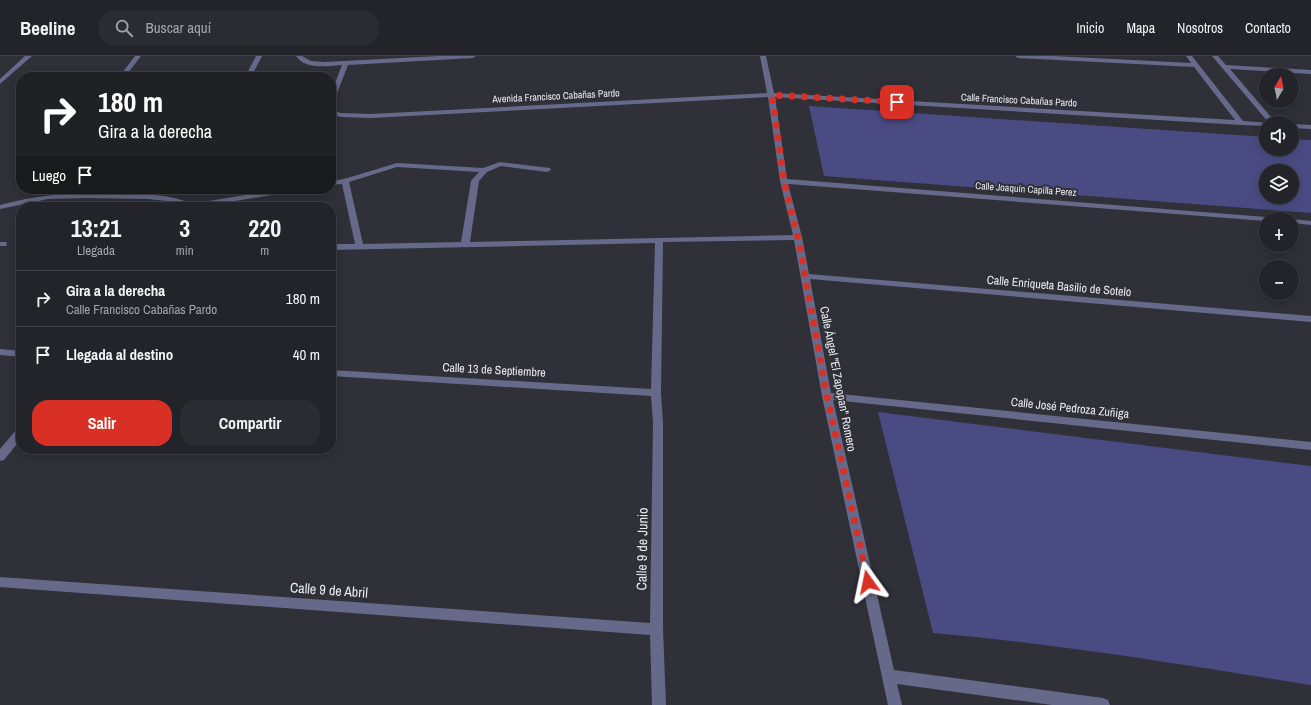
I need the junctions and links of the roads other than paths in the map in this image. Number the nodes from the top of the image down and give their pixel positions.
1 (29, 56) edge
2 (138, 56) edge
3 (258, 56) edge
4 (473, 56) edge
5 (763, 56) edge
6 (1018, 56) edge
7 (1189, 56) edge
8 (1215, 56) edge
9 (300, 58) edge
10 (346, 62) junction
11 (1197, 66) junction
12 (1225, 67) junction
13 (126, 72) edge
14 (250, 72) edge
15 (1311, 72) edge
16 (0, 82) edge
17 (336, 88) edge
18 (772, 95) junction
19 (336, 114) edge
20 (1267, 116) edge
21 (1241, 123) junction
22 (1259, 124) edge
23 (1299, 126) edge
24 (1311, 127) edge
25 (484, 170) junction
26 (547, 170) dead end
27 (345, 181) junction
28 (784, 181) junction
29 (336, 182) edge
30 (266, 194) edge
31 (16, 202) edge
32 (18, 202) edge
33 (181, 202) edge
34 (221, 202) edge
35 (0, 206) edge
36 (1259, 218) edge
37 (1299, 222) edge
38 (1311, 223) edge
39 (798, 238) junction
40 (659, 241) junction
41 (465, 245) junction
42 (336, 247) edge
43 (360, 247) junction
44 (806, 276) junction
45 (1311, 319) edge
46 (0, 352) edge
47 (16, 354) edge
48 (336, 373) edge
49 (656, 393) junction
50 (827, 396) junction
51 (16, 438) edge
52 (1311, 446) edge
53 (0, 457) edge
54 (0, 582) edge
55 (656, 629) junction
56 (888, 676) junction
57 (659, 705) edge
58 (894, 705) edge
59 (1103, 705) edge

1 - 16 street
2 - 13 street
3 - 14 street
4 - 10 street
5 - 18 street, Calle Ángel "El Zapopan" Romero
6 - 11 street
7 - 11 street
8 - 12 street
9 - 10 street
10 - 17 street
11 - 21 street
12 - 15 street
12 - 20 street
18 - 19 street, Avenida Francisco Cabañas Pardo
18 - 21 street, Calle Francisco Cabañas Pardo
18 - 28 street, Calle Ángel "El Zapopan" Romero
21 - 22 street, Calle Francisco Cabañas Pardo
23 - 24 street
25 - 26 street
25 - 27 street
25 - 41 street
27 - 29 street
27 - 43 street
28 - 36 street, Calle Joaquín Capilla Perez
28 - 39 street, Calle Ángel "El Zapopan" Romero
30 - 34 street
31 - 35 street
32 - 33 street
37 - 38 street
39 - 40 street
39 - 44 street, Calle Ángel "El Zapopan" Romero
40 - 41 street
40 - 49 street, Calle 9 de Junio
41 - 43 street
42 - 43 street
44 - 45 street, Calle Enriqueta Basilio de Sotelo
44 - 50 street, Calle Ángel "El Zapopan" Romero
46 - 47 street
48 - 49 street, Calle 13 de Septiembre
49 - 55 street, Calle 9 de Junio
50 - 52 street, Calle José Pedroza Zuñiga
50 - 56 street, Calle Ángel "El Zapopan" Romero
51 - 53 street
54 - 55 street, Calle 9 de Abril
55 - 57 street, Calle 9 de Junio
56 - 58 street, Calle Ángel "El Zapopan" Romero
56 - 59 street

